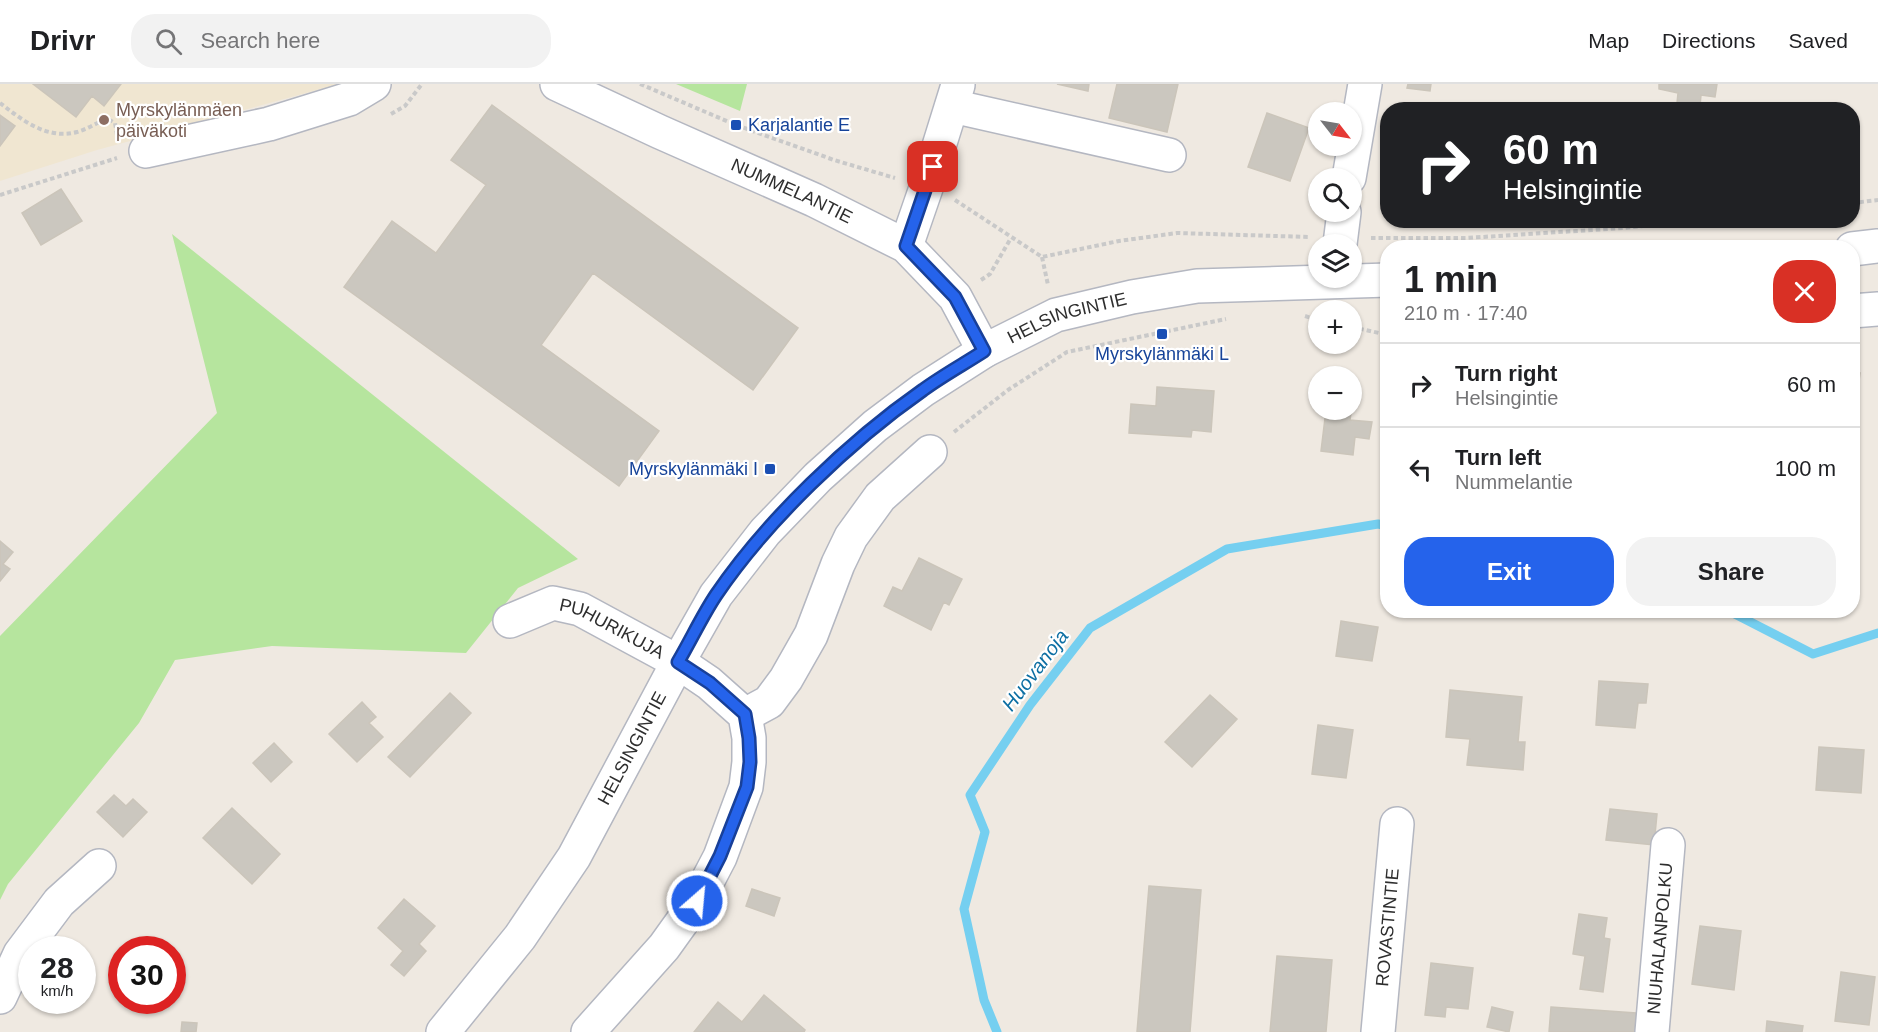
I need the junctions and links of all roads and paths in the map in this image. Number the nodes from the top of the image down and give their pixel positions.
1 (374, 84) edge
2 (557, 84) edge
3 (640, 84) edge
4 (1365, 84) edge
5 (955, 95) edge
6 (0, 103) edge
7 (134, 154) junction
8 (1169, 155) dead end
9 (1351, 168) edge
10 (926, 188) junction
11 (0, 195) edge
12 (1878, 200) edge
13 (1860, 202) edge
14 (906, 246) junction
15 (1878, 246) edge
16 (1860, 248) edge
17 (1362, 279) edge
18 (1380, 280) edge
19 (1308, 281) edge
20 (955, 297) junction
21 (1878, 309) edge
22 (1860, 310) edge
23 (1296, 314) dead end
24 (1308, 317) edge
25 (1227, 319) dead end
26 (1362, 330) edge
27 (1380, 334) edge
28 (984, 351) junction
29 (930, 452) joint
30 (510, 621) dead end
31 (678, 662) junction
32 (745, 714) junction
33 (1397, 824) dead end
34 (1668, 845) dead end
35 (99, 866) dead end
36 (0, 997) edge
37 (443, 1032) edge
38 (588, 1032) edge
39 (1378, 1032) edge
40 (1652, 1032) edge

1 - 7 street
2 - 14 street, NUMMELANTIE
3 - 10 path
4 - 9 street
5 - 8 street
5 - 10 street
6 - 7 path
7 - 11 path
10 - 14 street
10 - 20 path
12 - 13 path
14 - 20 street, NUMMELANTIE
15 - 16 street
17 - 18 street, HELSINGINTIE
19 - 28 street, HELSINGINTIE
20 - 28 street, NUMMELANTIE
21 - 22 street
23 - 24 path
25 - 29 path
26 - 27 path
28 - 31 street, HELSINGINTIE
29 - 32 street
30 - 31 street, PUHURIKUJA
31 - 32 street, PUHURIKUJA
31 - 37 street, HELSINGINTIE
32 - 38 street
33 - 39 street, ROVASTINTIE
34 - 40 street, NIUHALANPOLKU
35 - 36 street

